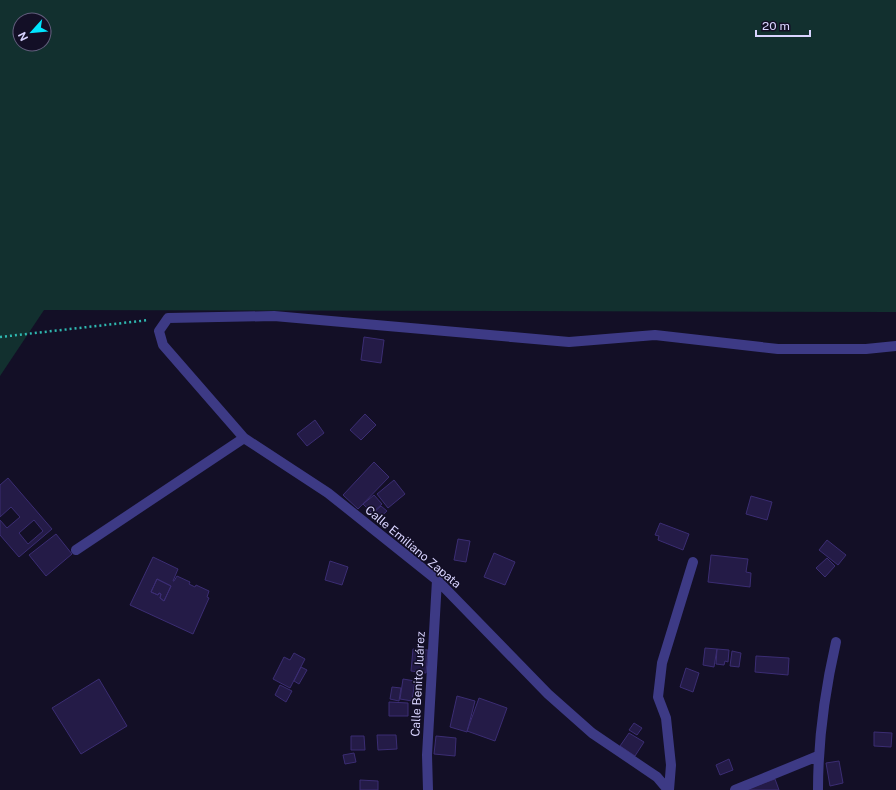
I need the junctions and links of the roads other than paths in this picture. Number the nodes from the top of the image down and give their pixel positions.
1 (896, 346) edge
2 (244, 438) junction
3 (76, 550) dead end
4 (693, 562) dead end
5 (437, 580) junction
6 (836, 642) dead end
7 (818, 756) junction
8 (428, 790) edge
9 (669, 790) edge
10 (735, 790) edge
11 (818, 790) edge

1 - 2 street, Calle Emiliano Zapata
2 - 3 street
2 - 5 street, Calle Emiliano Zapata
4 - 9 street
5 - 8 street, Calle Benito Juárez
5 - 9 street, Calle Emiliano Zapata
6 - 7 street
7 - 10 street
7 - 11 street

